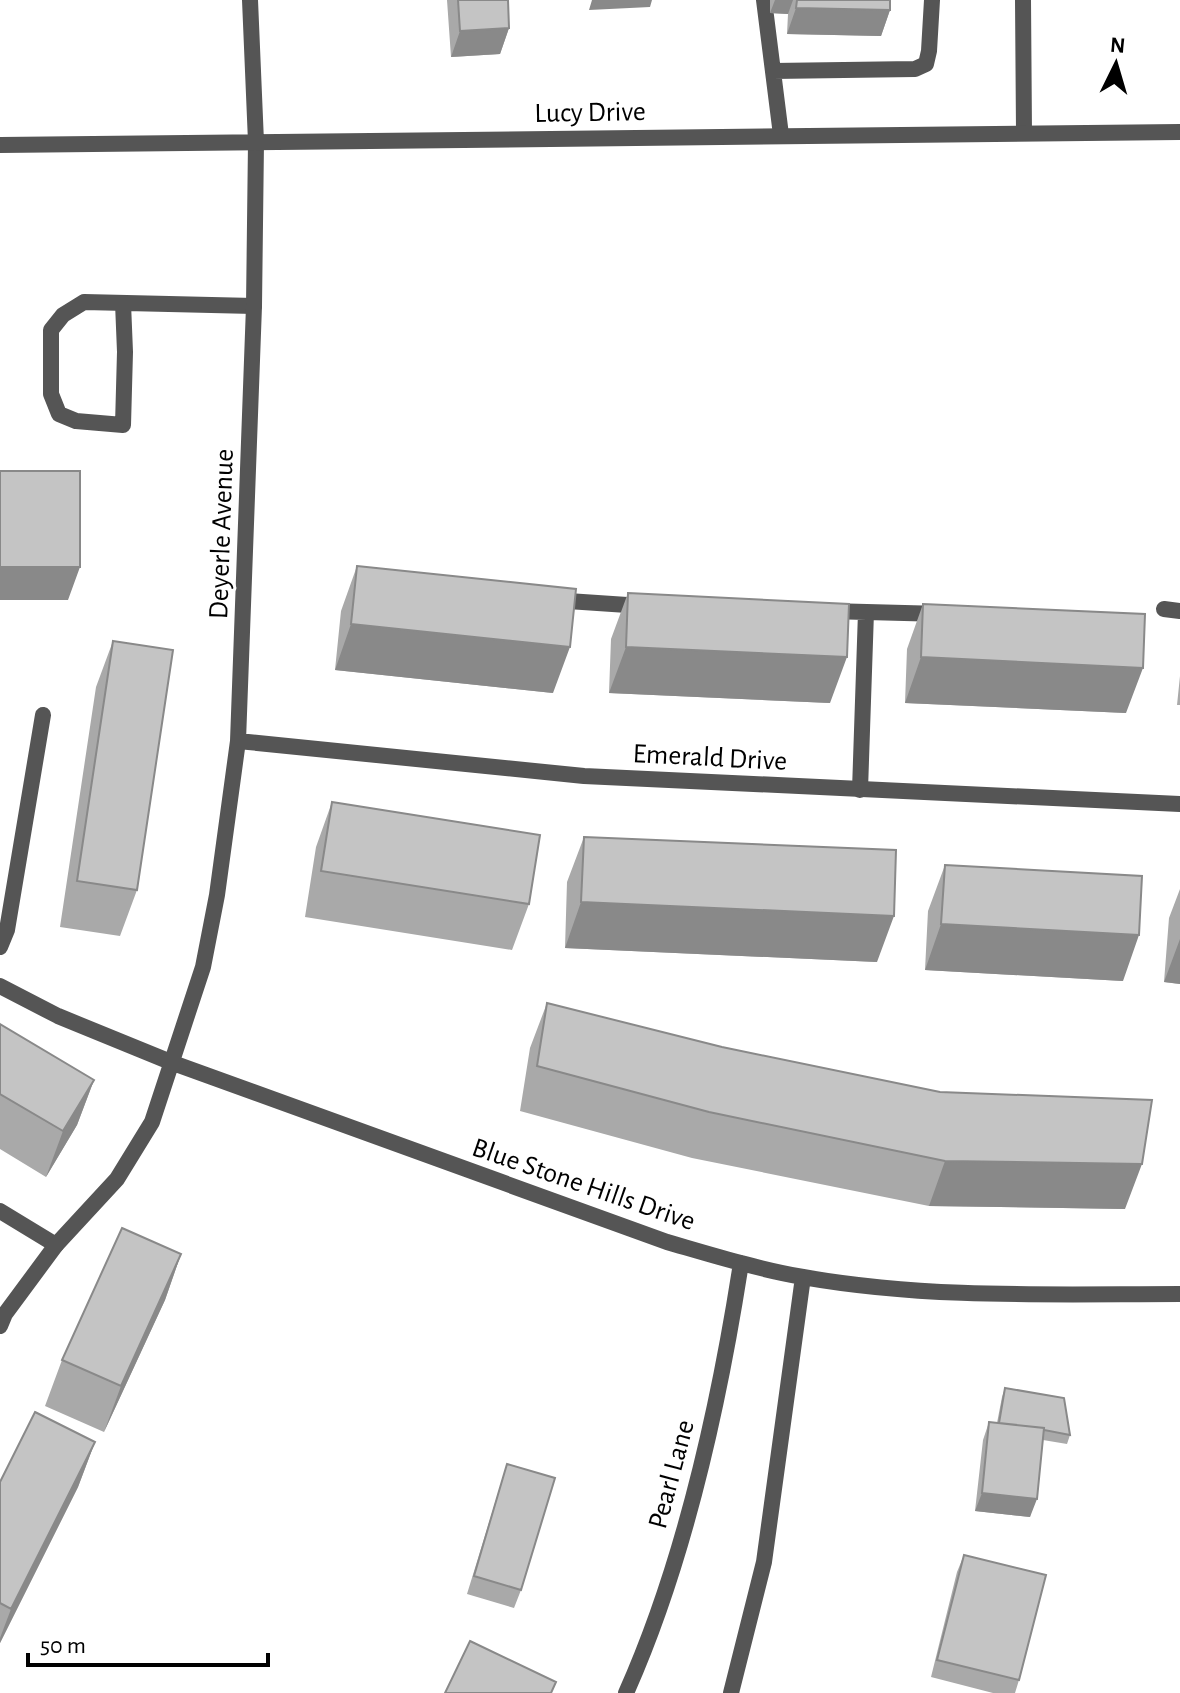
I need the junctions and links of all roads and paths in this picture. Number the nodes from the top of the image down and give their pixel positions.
1 (250, 0) edge
2 (764, 0) edge
3 (932, 0) edge
4 (1023, 0) edge
5 (773, 71) junction
6 (1024, 132) junction
7 (1180, 132) edge
8 (781, 135) junction
9 (256, 142) junction
10 (0, 145) edge
11 (123, 303) junction
12 (254, 306) junction
13 (543, 599) edge
14 (651, 606) edge
15 (820, 611) edge
16 (866, 612) junction
17 (958, 615) edge
18 (43, 715) dead end
19 (238, 741) junction
20 (860, 790) junction
21 (1180, 804) edge
22 (0, 947) edge
23 (0, 986) edge
24 (173, 1063) junction
25 (0, 1211) edge
26 (56, 1245) junction
27 (741, 1263) junction
28 (803, 1277) junction
29 (1180, 1294) edge
30 (0, 1326) edge
31 (626, 1693) edge
32 (731, 1693) edge

1 - 9 street, Deyerle Avenue
2 - 5 street
3 - 5 street
4 - 6 street
5 - 8 street
6 - 7 street, Lucy Drive
6 - 8 street, Lucy Drive
8 - 9 street, Lucy Drive
9 - 10 street, Lucy Drive
9 - 12 street, Deyerle Avenue
11 - 11 street
11 - 12 street
12 - 19 street, Deyerle Avenue
13 - 14 street
15 - 16 street
16 - 17 street
16 - 20 street
18 - 22 street
19 - 20 street, Emerald Drive
19 - 24 street, Deyerle Avenue
20 - 21 street, Emerald Drive
23 - 24 street, Blue Stone Hills Drive
24 - 26 street, Deyerle Avenue
24 - 27 street, Blue Stone Hills Drive
25 - 26 street
26 - 30 street, Deyerle Avenue
27 - 28 street, Blue Stone Hills Drive
27 - 31 street, Pearl Lane
28 - 29 street, Blue Stone Hills Drive
28 - 32 street

